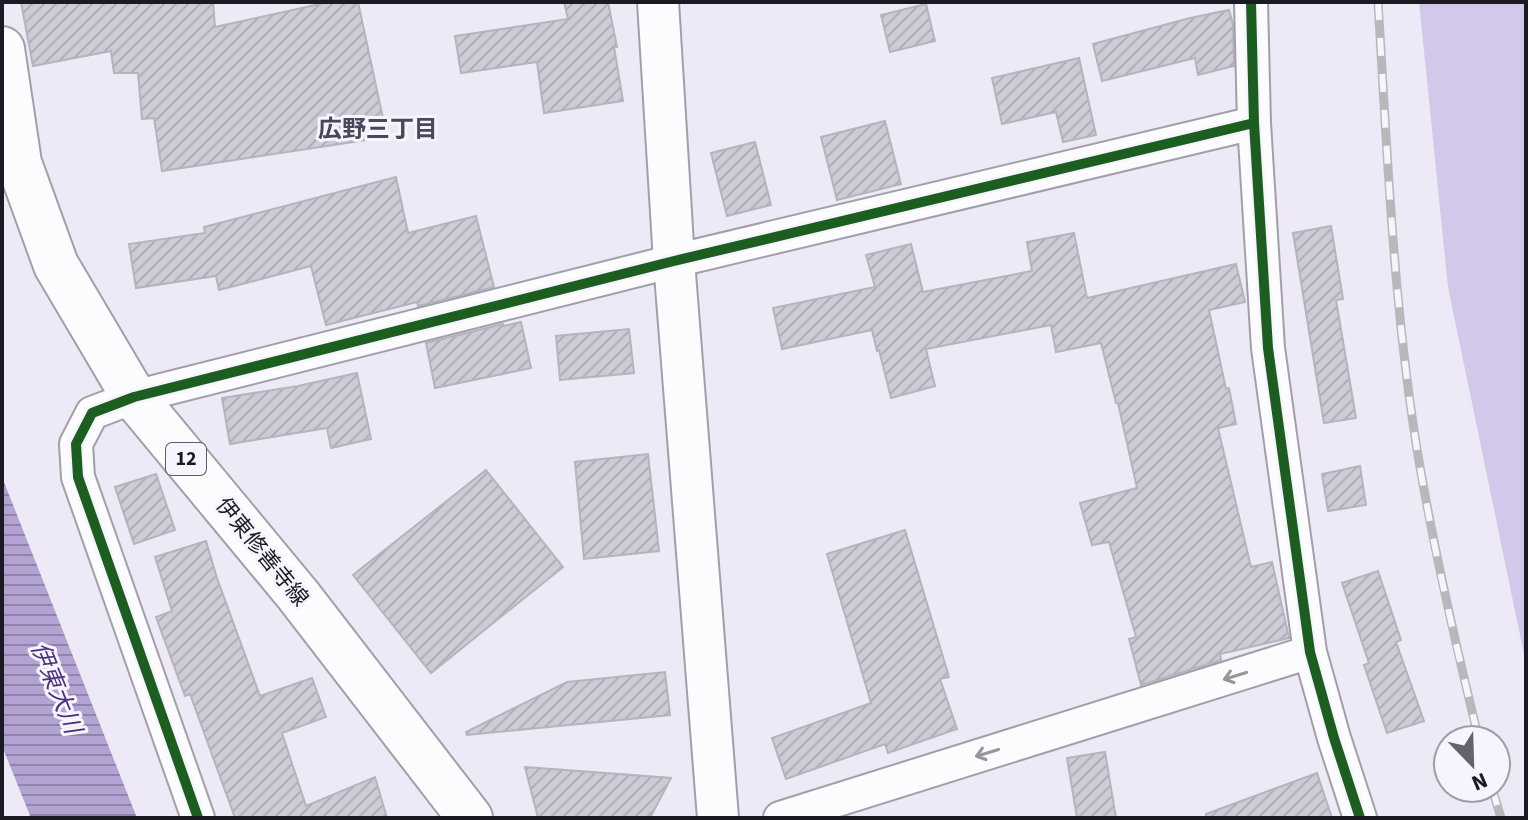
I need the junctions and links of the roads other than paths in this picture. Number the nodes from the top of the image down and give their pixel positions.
1 (658, 2) edge
2 (1251, 2) edge
3 (2, 49) edge
4 (1254, 123) junction
5 (674, 261) junction
6 (134, 397) junction
7 (1310, 652) junction
8 (198, 818) edge
9 (470, 818) edge
10 (718, 818) edge
11 (780, 818) edge
12 (1360, 818) edge

1 - 5 street
2 - 4 street
3 - 6 main road, 伊東修善寺線 / 12
4 - 5 street
4 - 7 street
5 - 6 street
5 - 10 street
6 - 8 street
6 - 9 main road, 伊東修善寺線 / 12
7 -> 11 street
7 - 12 street

